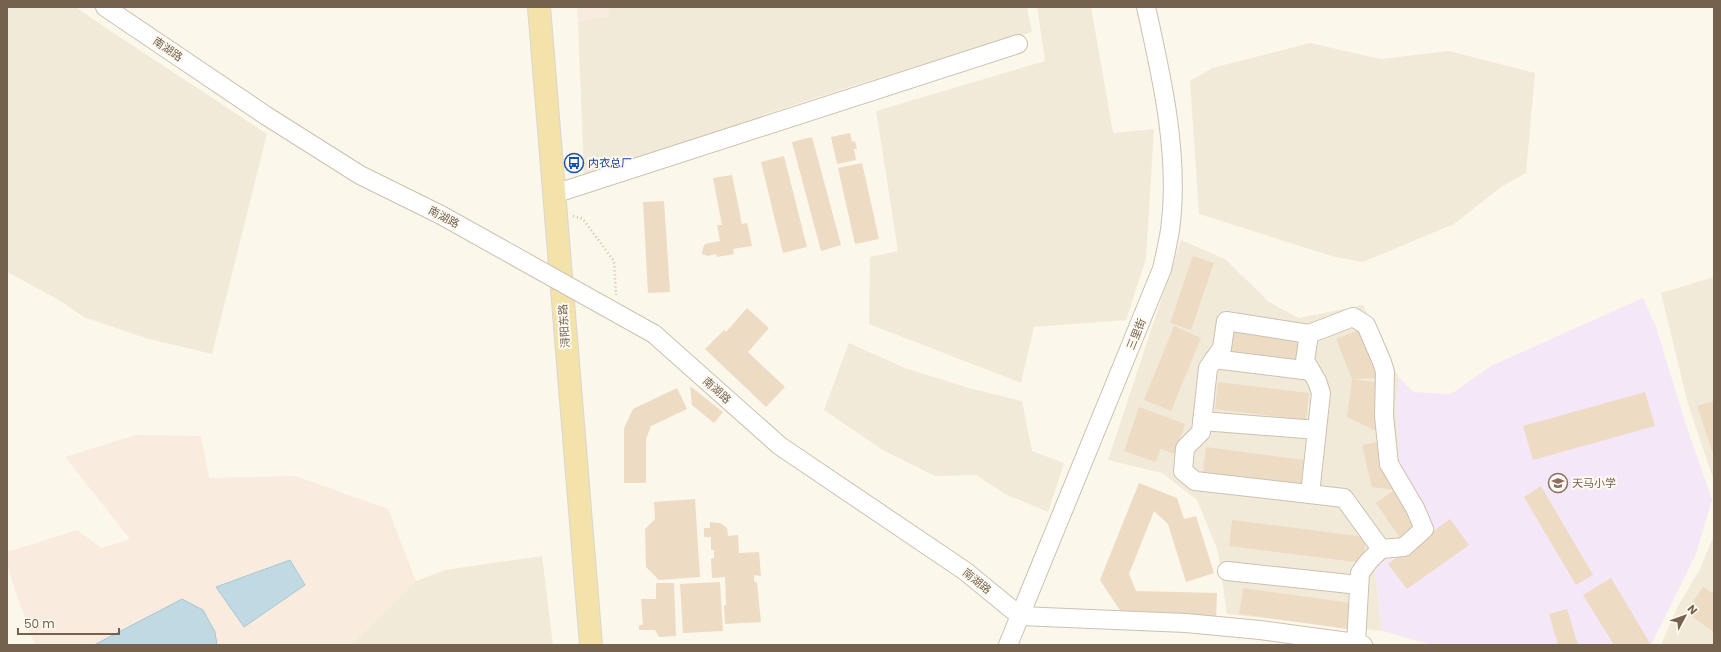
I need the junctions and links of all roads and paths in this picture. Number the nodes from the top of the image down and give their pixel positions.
1 (105, 7) edge
2 (539, 7) edge
3 (1146, 7) edge
4 (1018, 44) dead end
5 (554, 203) junction
6 (617, 313) junction
7 (1309, 334) junction
8 (1214, 359) junction
9 (1311, 371) junction
10 (1202, 421) junction
11 (1317, 430) junction
12 (1310, 494) junction
13 (1382, 549) junction
14 (1227, 571) dead end
15 (1359, 585) junction
16 (1020, 616) junction
17 (1360, 644) edge
18 (590, 645) edge
19 (1008, 645) edge

1 - 6 street, 南湖路, bridge
2 - 5 main road, 浔阳东路
3 - 16 street, 三里街
4 - 5 street
5 - 6 path
5 - 18 main road, 浔阳东路
6 - 16 street, 南湖路, bridge
7 - 8 street
7 - 9 street
7 - 13 street
8 - 9 street
8 - 10 street
9 - 11 street
10 - 11 street
10 - 12 street
11 - 12 street
12 - 13 street
13 - 15 street
14 - 15 street
15 - 17 street
16 - 17 street
16 - 19 street, 三里街

